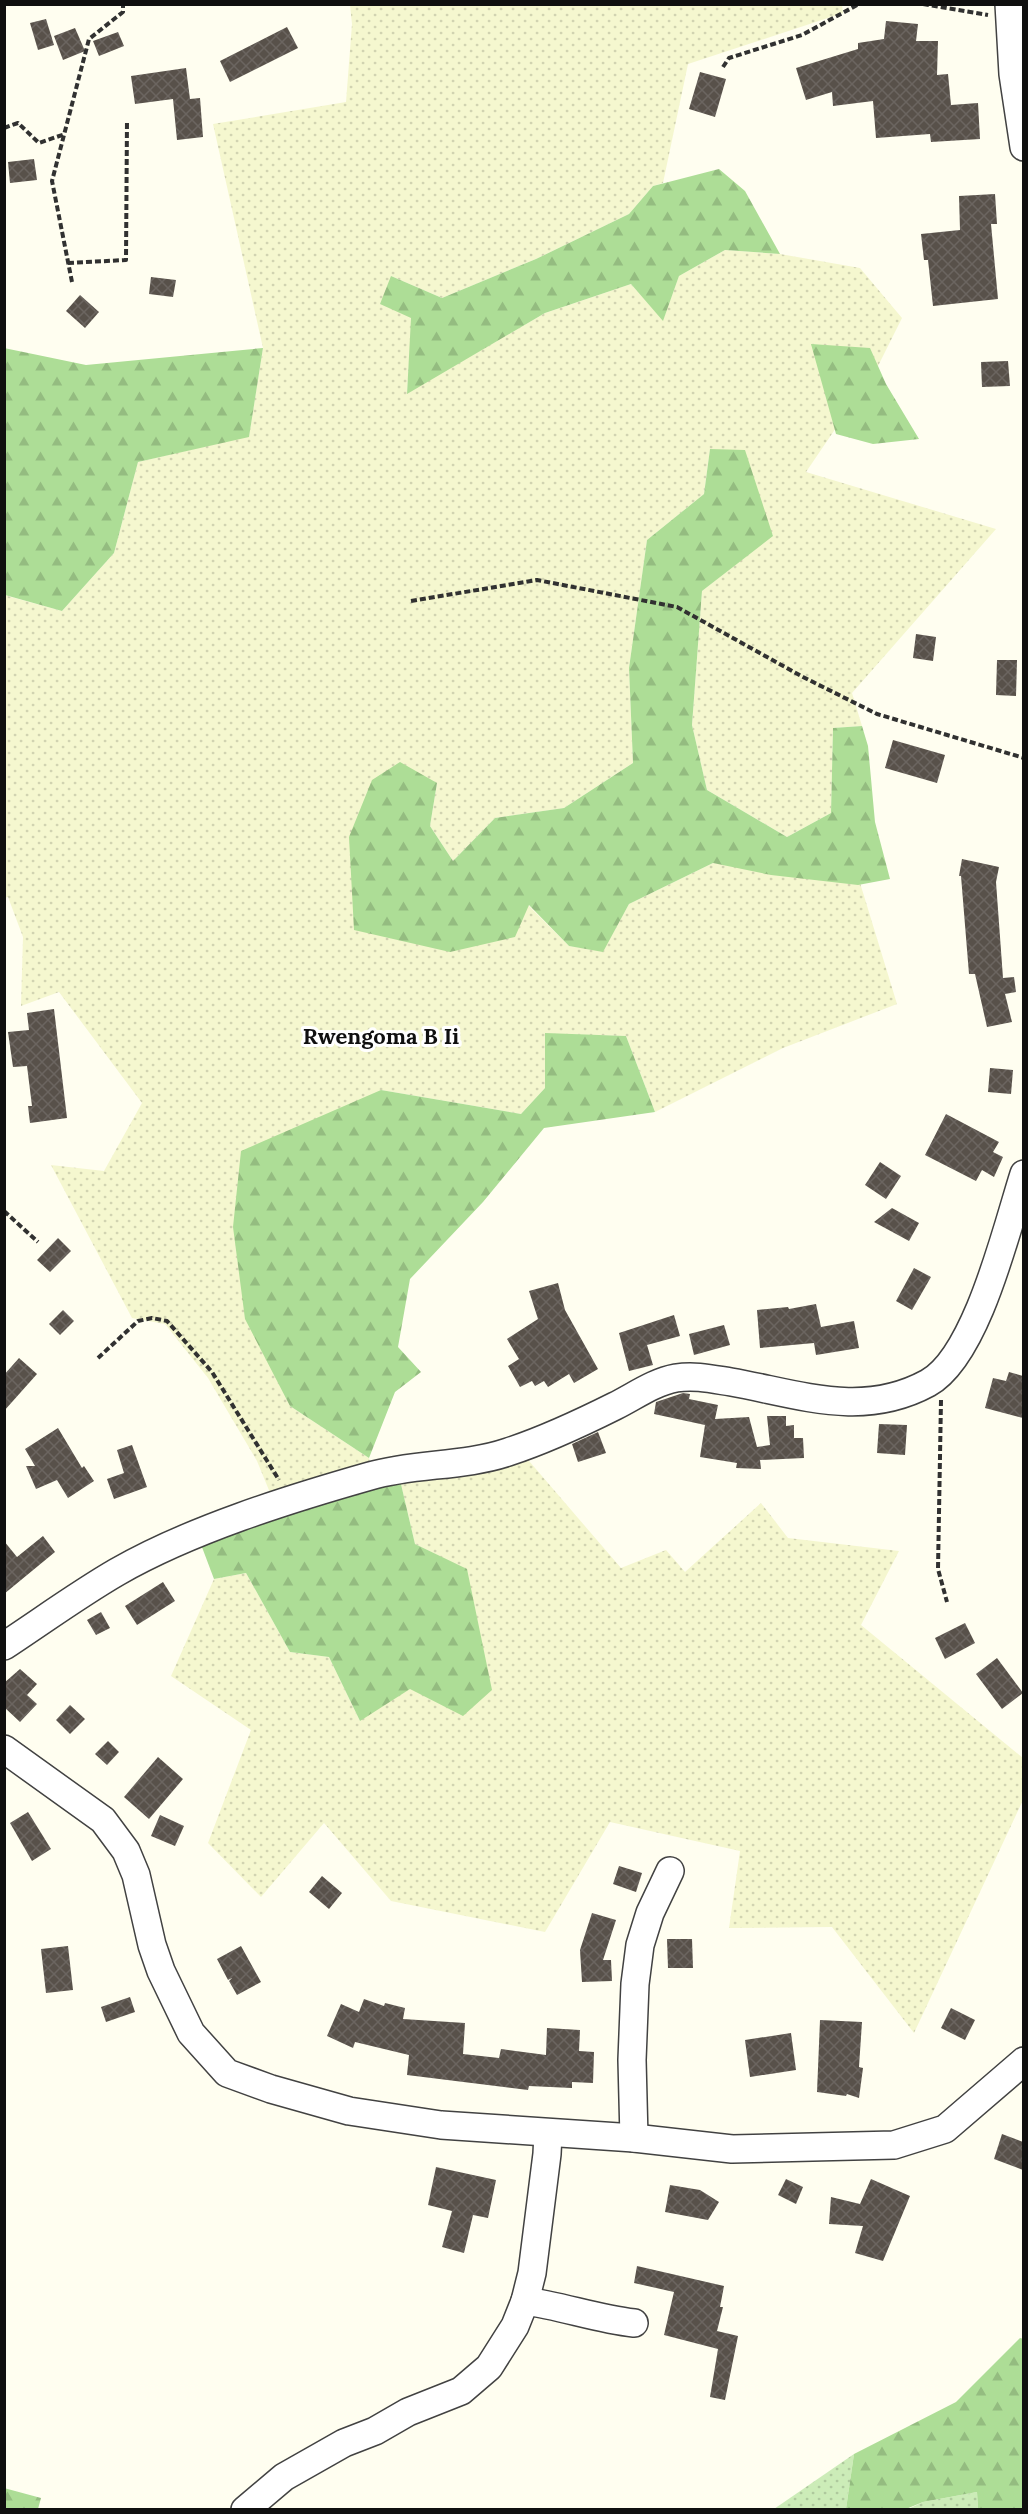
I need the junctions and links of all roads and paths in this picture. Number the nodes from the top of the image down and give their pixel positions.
1 (123, 4) edge
2 (860, 4) edge
3 (923, 4) edge
4 (1009, 12) edge
5 (723, 67) dead end
6 (127, 120) dead end
7 (4, 128) edge
8 (65, 134) junction
9 (1023, 147) edge
10 (68, 264) junction
11 (72, 282) dead end
12 (411, 602) dead end
13 (1023, 758) edge
14 (1023, 1174) edge
15 (4, 1211) edge
16 (39, 1242) dead end
17 (98, 1358) dead end
18 (940, 1372) junction
19 (291, 1502) junction
20 (947, 1602) dead end
21 (4, 1646) edge
22 (4, 1749) edge
23 (670, 1871) dead end
24 (1023, 2061) edge
25 (548, 2133) junction
26 (634, 2138) junction
27 (525, 2301) junction
28 (634, 2323) dead end
29 (245, 2510) edge

1 - 8 path
2 - 5 path
3 - 4 path
4 - 9 street
6 - 10 path
7 - 8 path
8 - 10 path
10 - 11 path
12 - 13 path
14 - 18 street
15 - 16 path
17 - 19 path
18 - 19 street
18 - 20 path
19 - 21 street
22 - 25 street
23 - 26 street
24 - 26 street
25 - 26 street
25 - 27 street
27 - 28 street
27 - 29 street

